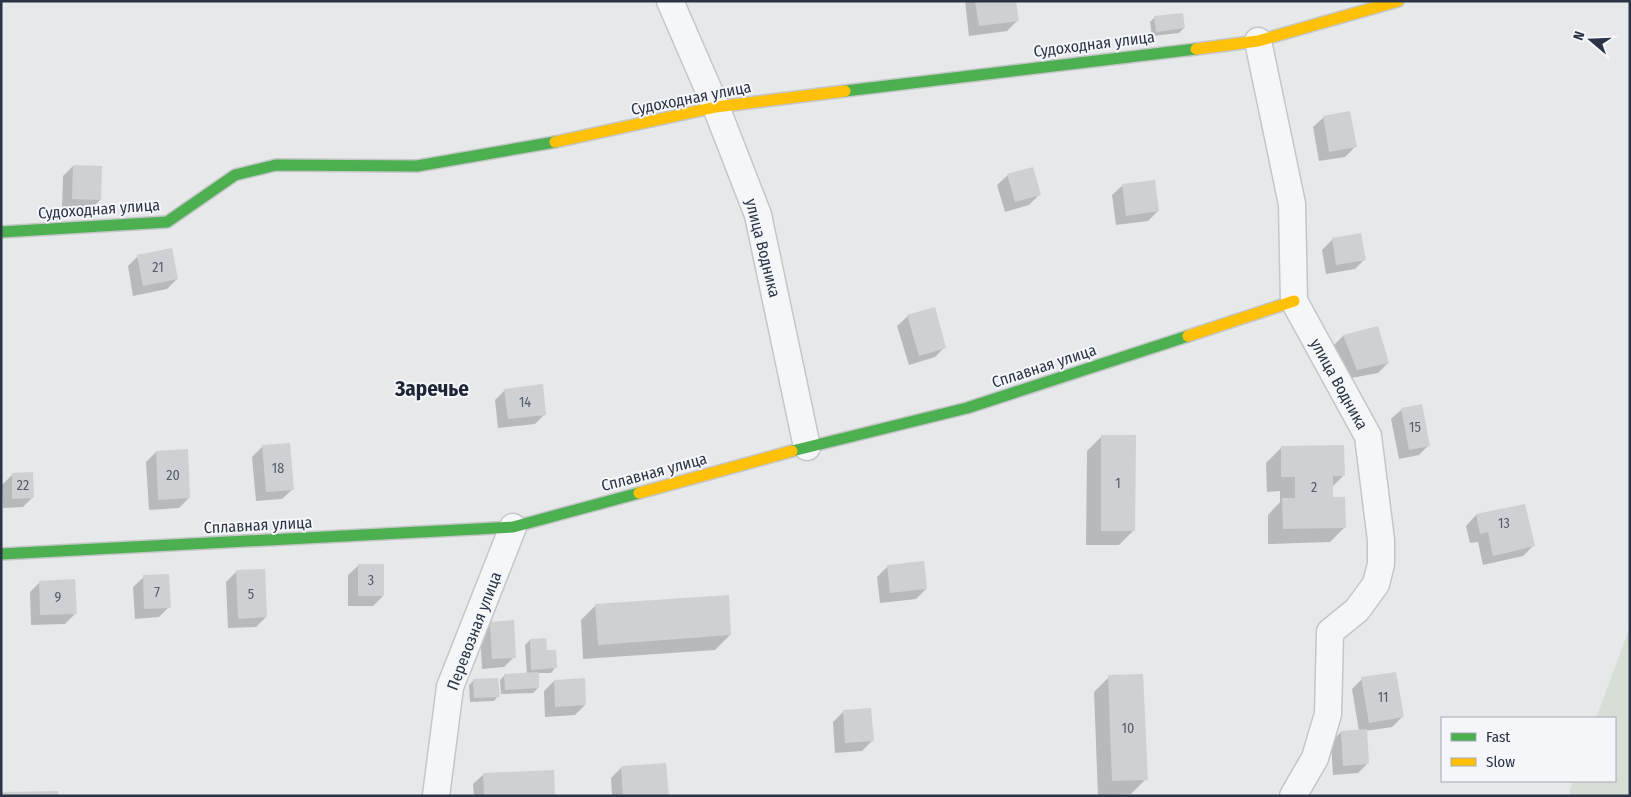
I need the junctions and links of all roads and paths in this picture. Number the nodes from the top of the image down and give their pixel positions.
1 (670, 1) edge
2 (1398, 1) edge
3 (1258, 41) junction
4 (716, 107) junction
5 (1, 232) edge
6 (1294, 301) junction
7 (806, 447) junction
8 (513, 527) junction
9 (1, 554) edge
10 (436, 796) edge
11 (1293, 796) edge

1 - 4 street, улица Водника
2 - 3 street, Судоходная улица
3 - 4 street, Судоходная улица
3 - 6 street, улица Водника
4 - 5 street, Судоходная улица
4 - 7 street, улица Водника
6 - 7 street, Сплавная улица
6 - 11 street, улица Водника
7 - 8 street, Сплавная улица
8 - 9 street, Сплавная улица
8 - 10 street, Перевозная улица

